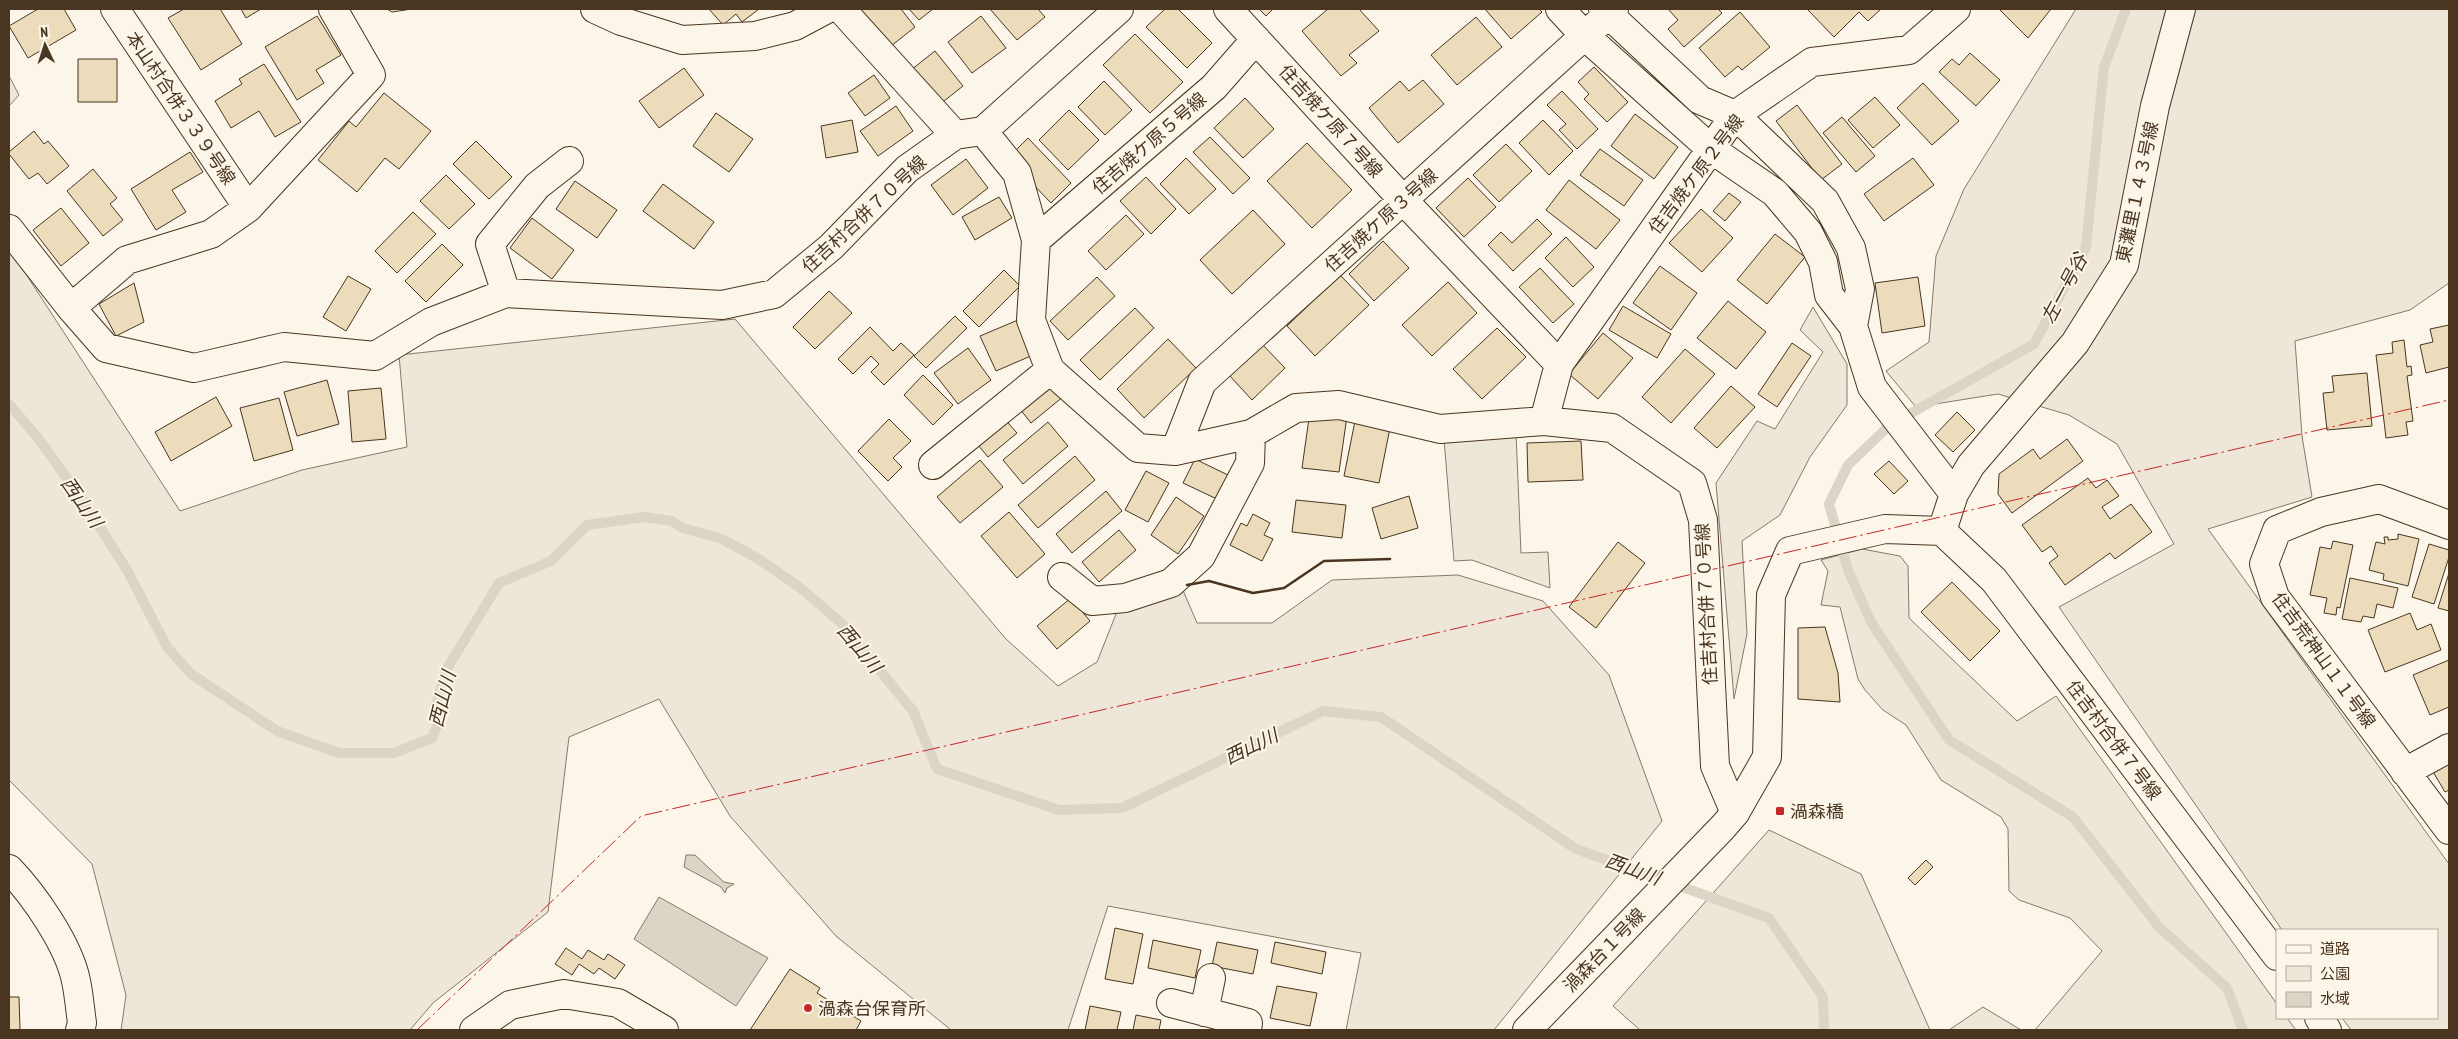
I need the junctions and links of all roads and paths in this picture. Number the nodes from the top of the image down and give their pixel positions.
1 (115, 9) edge
2 (333, 9) edge
3 (595, 9) edge
4 (827, 9) edge
5 (841, 9) edge
6 (1119, 9) edge
7 (1228, 9) edge
8 (1560, 9) edge
9 (1956, 9) edge
10 (2181, 9) edge
11 (1608, 11) edge
12 (1585, 36) junction
13 (1256, 39) junction
14 (1735, 115) junction
15 (982, 131) junction
16 (955, 135) junction
17 (1711, 149) junction
18 (569, 162) dead end
19 (1404, 201) junction
20 (248, 208) junction
21 (9, 229) edge
22 (1036, 240) junction
23 (506, 293) junction
24 (71, 308) junction
25 (1853, 326) junction
26 (1560, 364) junction
27 (1050, 370) junction
28 (1544, 421) junction
29 (1251, 434) junction
30 (1175, 450) junction
31 (933, 465) dead end
32 (1954, 494) junction
33 (2449, 525) edge
34 (1942, 531) junction
35 (1062, 577) dead end
36 (2449, 748) edge
37 (2405, 772) junction
38 (1729, 820) junction
39 (2449, 830) edge
40 (13, 882) edge
41 (2276, 955) edge
42 (1211, 978) dead end
43 (1171, 1003) dead end
44 (1204, 1012) junction
45 (2320, 1019) edge
46 (79, 1028) edge
47 (474, 1030) edge
48 (664, 1030) edge
49 (1246, 1030) edge
50 (1527, 1030) edge
51 (2327, 1030) edge

1 - 20 street, 本山村合併３３９号線
2 - 20 street
3 - 4 street
5 - 16 street
6 - 15 street
7 - 13 street, 住吉焼ケ原７号線
8 - 12 street
9 - 14 street, 住吉焼ケ原２号線
10 - 32 street, 東灘里１４３号線
11 - 12 street, 住吉焼ケ原３号線
11 - 14 street
12 - 17 street
12 - 19 street, 住吉焼ケ原３号線
13 - 19 street, 住吉焼ケ原７号線
13 - 22 street, 住吉焼ケ原５号線
14 - 17 street, 住吉焼ケ原２号線
14 - 25 street
15 - 16 street, 住吉村合併７０号線
15 - 22 street, 住吉村合併７０号線
16 - 23 street, 住吉村合併７０号線
17 - 25 street
17 - 26 street, 住吉焼ケ原２号線
18 - 23 street
19 - 26 street, 住吉焼ケ原７号線
19 - 30 street, 住吉焼ケ原３号線
20 - 24 street
21 - 24 street, 住吉村合併７０号線
22 - 27 street, 住吉村合併７０号線
23 - 24 street, 住吉村合併７０号線
25 - 32 street
26 - 28 street, 住吉焼ケ原２号線
27 - 30 street, 住吉村合併７０号線
27 - 31 street
28 - 29 street, 住吉村合併７０号線
28 - 38 street, 住吉村合併７０号線
29 - 30 street, 住吉村合併７０号線
29 - 35 street
32 - 34 street, 東灘里１４３号線
33 - 37 street, 住吉荒神山１１号線
34 - 38 street, 渦森台１号線
34 - 41 street, 住吉村合併７号線
36 - 37 street
37 - 39 street, 住吉荒神山１１号線
38 - 50 street, 渦森台１号線
40 - 46 street
42 - 44 street
43 - 44 street
44 - 49 street
45 - 51 street
47 - 48 street

